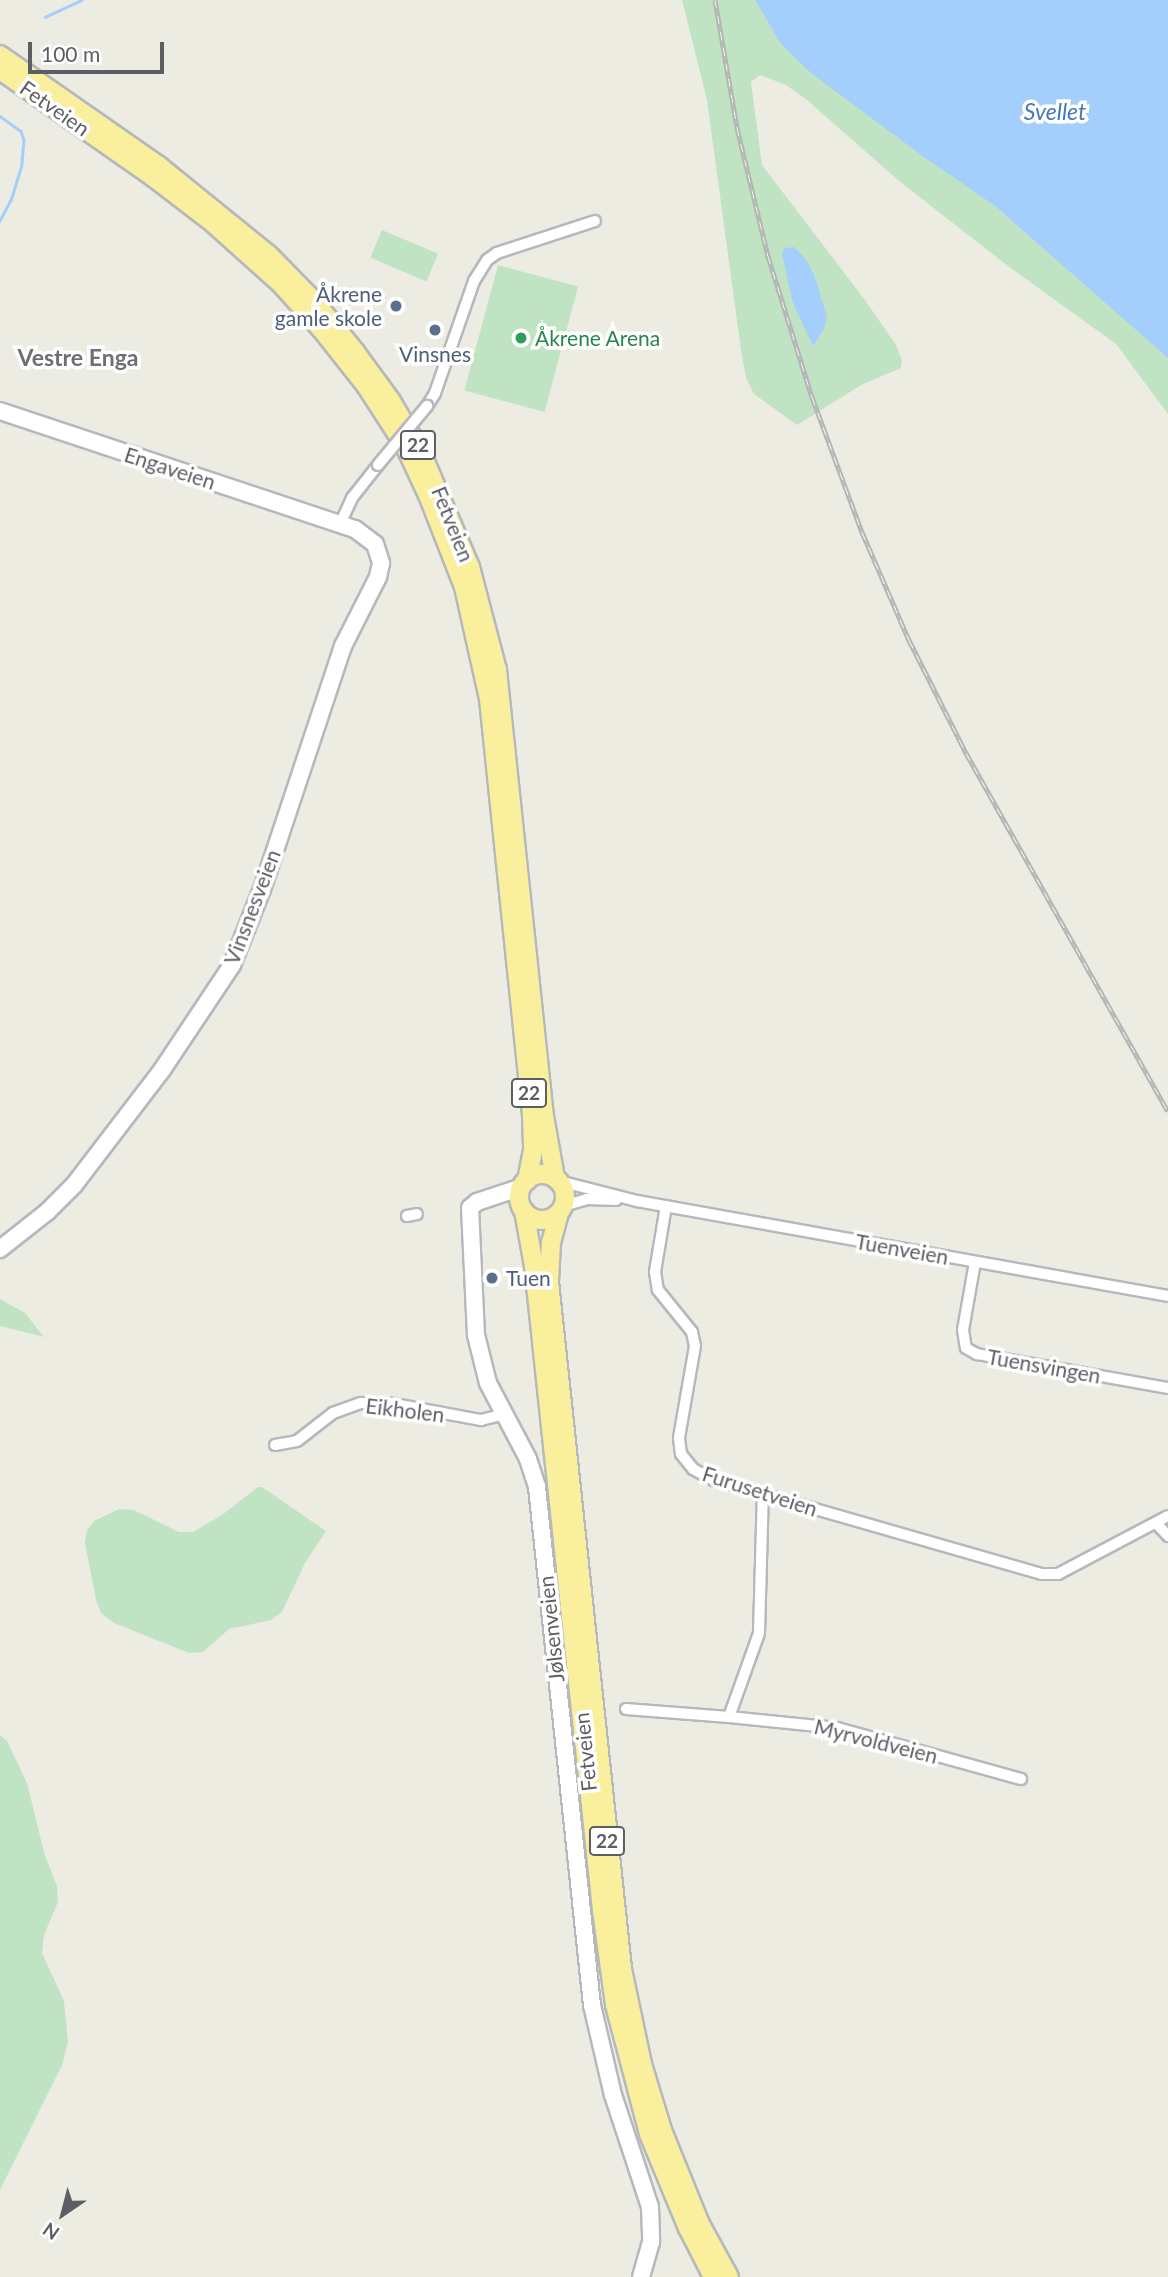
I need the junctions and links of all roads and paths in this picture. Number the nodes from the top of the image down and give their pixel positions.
1 (0, 55) edge
2 (0, 71) edge
3 (595, 221) dead end
4 (0, 411) edge
5 (340, 524) junction
6 (557, 1180) junction
7 (524, 1183) junction
8 (483, 1200) junction
9 (637, 1201) junction
10 (666, 1206) junction
11 (523, 1209) junction
12 (561, 1209) junction
13 (0, 1249) edge
14 (975, 1262) junction
15 (1168, 1296) edge
16 (1168, 1388) edge
17 (505, 1414) junction
18 (275, 1445) dead end
19 (763, 1494) junction
20 (1168, 1516) edge
21 (1156, 1523) junction
22 (1168, 1536) edge
23 (626, 1709) dead end
24 (729, 1717) junction
25 (1021, 1779) dead end
26 (640, 2277) edge
27 (713, 2277) edge
28 (729, 2277) edge

1 - 6 highway, Fetveien / 22
2 - 7 highway, Fetveien / 22
3 - 5 street, bridge
4 - 5 main road, Engaveien
5 - 13 main road, Vinsnesveien
6 - 7 highway
6 - 9 street, Tuenveien
6 - 12 highway, 22
7 - 8 main road
7 - 11 highway, 22
8 - 11 main road
8 - 17 main road, Jølsenveien
9 - 10 street, Tuenveien
9 - 12 street, Tuenveien
10 - 14 street, Tuenveien
10 - 19 street, Furusetveien
11 - 12 highway
11 - 27 highway, Fetveien / 22
12 - 28 highway, Fetveien / 22
14 - 15 street, Tuenveien
14 - 16 street, Tuensvingen
17 - 18 street, Eikholen
17 - 26 main road, Jølsenveien
19 - 21 street, Furusetveien
19 - 24 street
20 - 21 street, Furusetveien
21 - 22 street
23 - 24 street, Myrvoldveien
24 - 25 street, Myrvoldveien

